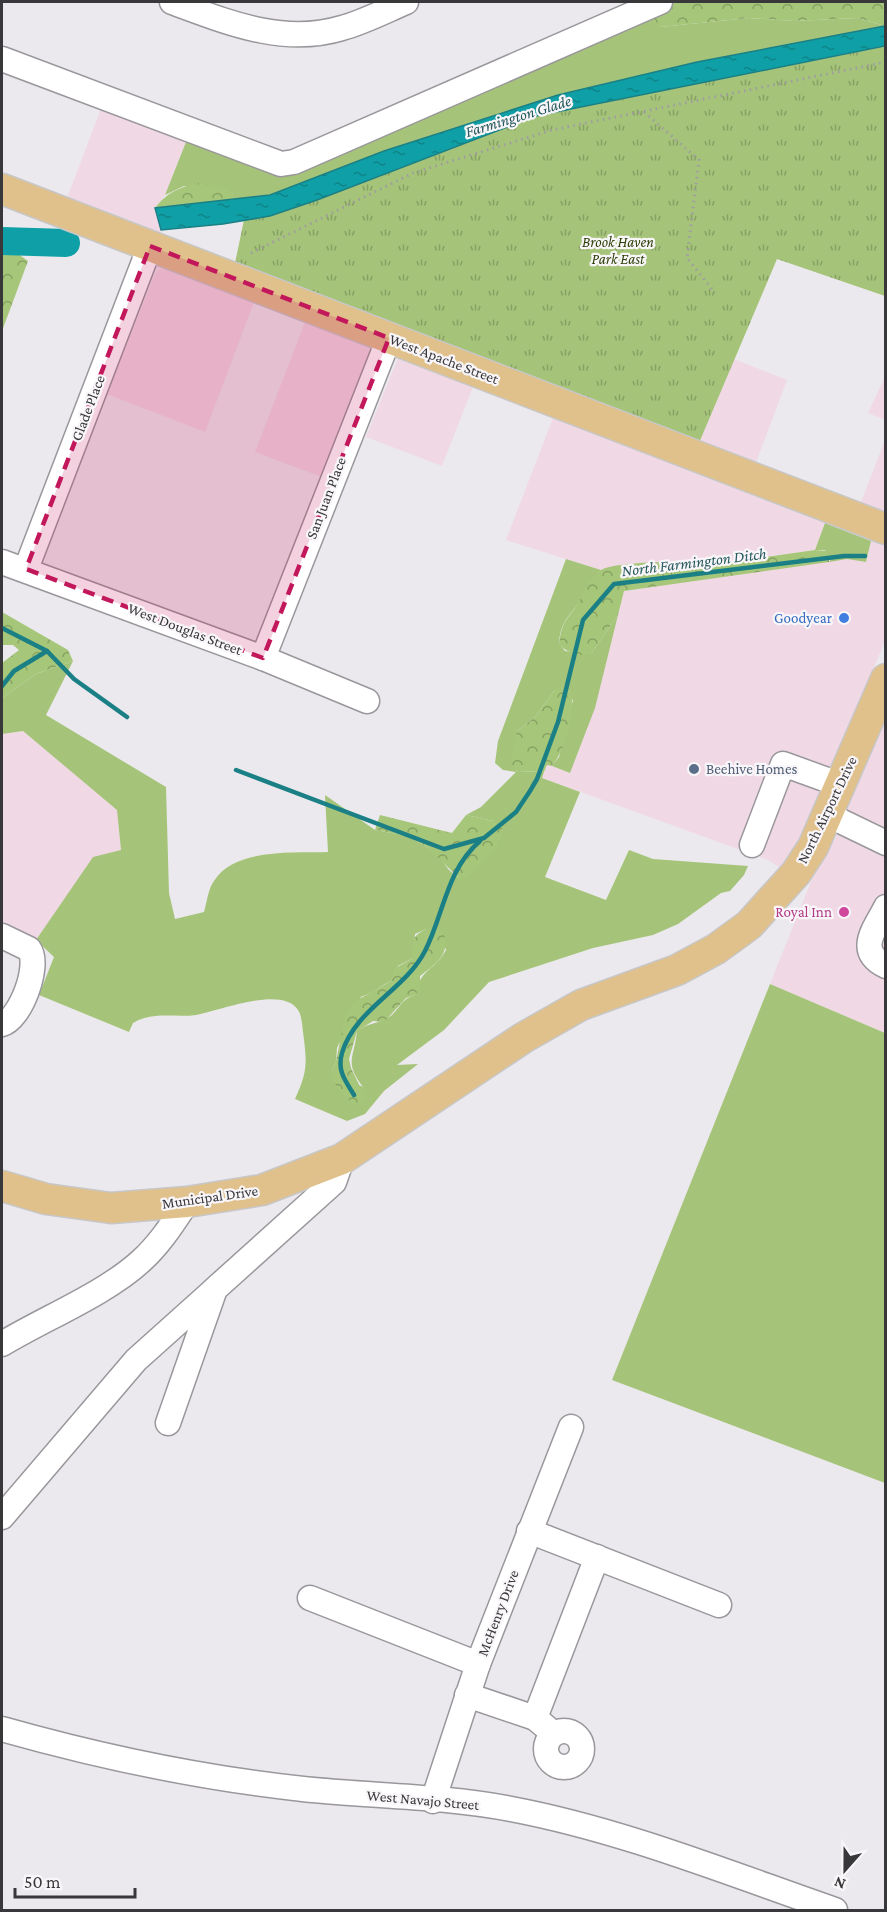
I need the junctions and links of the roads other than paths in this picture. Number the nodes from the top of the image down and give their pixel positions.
1 (172, 2) edge
2 (406, 2) edge
3 (660, 2) edge
4 (2, 59) edge
5 (2, 189) edge
6 (150, 246) junction
7 (388, 338) junction
8 (885, 529) edge
9 (2, 562) edge
10 (26, 569) junction
11 (263, 658) junction
12 (885, 679) edge
13 (367, 702) dead end
14 (841, 784) junction
15 (828, 815) junction
16 (885, 843) edge
17 (752, 845) dead end
18 (885, 907) edge
19 (2, 936) edge
20 (885, 966) edge
21 (2, 1024) edge
22 (523, 1038) joint
23 (342, 1159) junction
24 (2, 1186) edge
25 (187, 1202) junction
26 (215, 1289) junction
27 (2, 1344) edge
28 (168, 1423) dead end
29 (571, 1427) dead end
30 (2, 1517) edge
31 (529, 1531) junction
32 (597, 1557) junction
33 (310, 1598) dead end
34 (719, 1605) dead end
35 (478, 1664) junction
36 (467, 1695) junction
37 (535, 1718) junction
38 (2, 1729) edge
39 (553, 1735) dead end
40 (432, 1801) junction
41 (828, 1909) edge

1 - 2 street
3 - 4 street
5 - 6 main road, West Apache Street
6 - 7 main road, West Apache Street
6 - 10 street, Glade Place
7 - 8 main road, West Apache Street
7 - 11 street, San Juan Place
9 - 10 street, West Douglas Street
10 - 11 street, West Douglas Street
11 - 13 street, West Douglas Street
12 - 14 main road, North Airport Drive
14 - 15 main road, North Airport Drive
14 - 17 street
15 - 16 street
15 - 22 main road, North Airport Drive
18 - 20 street
19 - 21 street
22 - 23 main road, Municipal Drive
23 - 25 main road, Municipal Drive
23 - 26 street
24 - 25 main road, Municipal Drive
25 - 27 street
26 - 28 street
26 - 30 street
29 - 31 street, McHenry Drive
31 - 32 street
31 - 35 street, McHenry Drive
32 - 34 street
32 - 37 street
33 - 35 street
35 - 36 street, McHenry Drive
36 - 37 street
36 - 40 street, McHenry Drive
37 - 39 street
38 - 40 street, West Navajo Street
40 - 41 street, West Navajo Street

